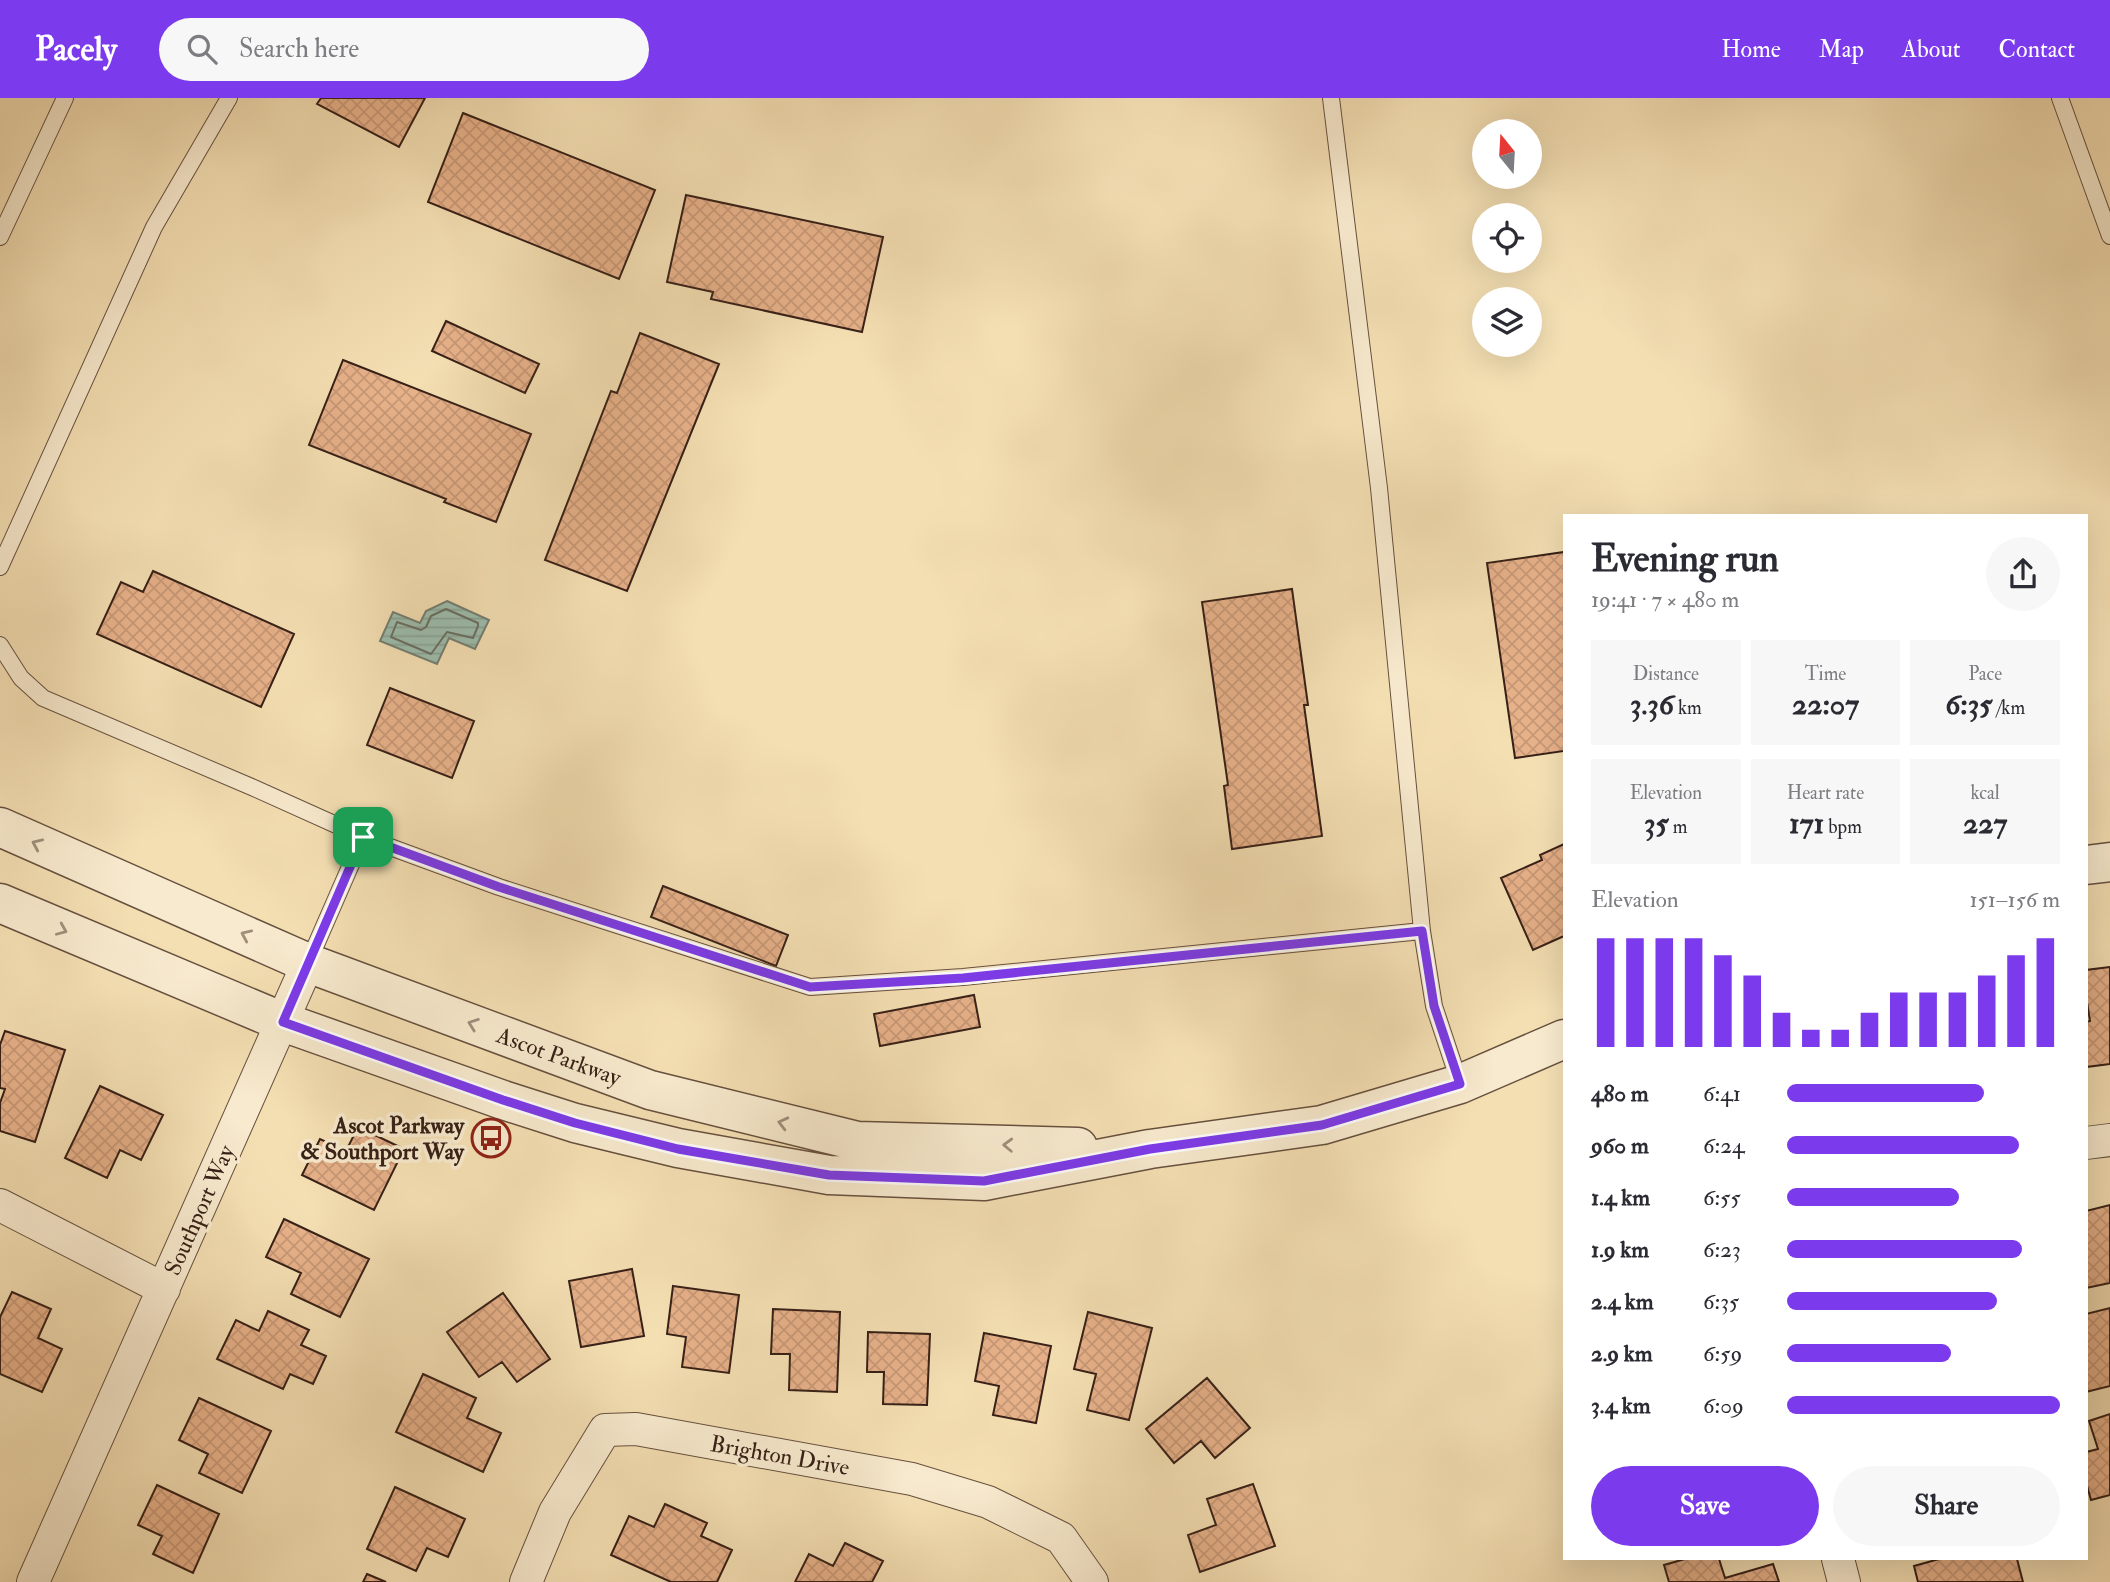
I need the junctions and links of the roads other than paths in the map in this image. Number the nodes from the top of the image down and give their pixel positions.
1 (65, 98) edge
2 (229, 98) edge
3 (1331, 98) edge
4 (2060, 98) edge
5 (2110, 236) edge
6 (0, 237) edge
7 (0, 567) edge
8 (0, 645) edge
9 (0, 827) edge
10 (363, 837) junction
11 (2110, 862) edge
12 (2088, 865) edge
13 (0, 903) edge
14 (1422, 931) junction
15 (308, 963) junction
16 (283, 1022) junction
17 (1563, 1038) edge
18 (1460, 1084) junction
19 (2110, 1140) edge
20 (2088, 1143) edge
21 (1150, 1149) junction
22 (0, 1205) edge
23 (164, 1289) junction
24 (1838, 1560) edge
25 (33, 1582) edge
26 (526, 1582) edge
27 (1092, 1582) edge
28 (1844, 1582) edge

1 - 6 lane
2 - 7 lane
3 - 14 lane
4 - 5 lane
8 - 10 lane
15 -> 9 street, Ascot Parkway
10 - 14 lane
10 - 15 lane, Southport Way
11 - 12 street
13 -> 16 street, Ascot Parkway
14 - 18 lane
15 - 16 street, Southport Way
21 -> 15 street, Ascot Parkway
16 - 21 street, Ascot Parkway
16 - 23 street, Southport Way
17 - 18 street, Ascot Parkway
18 - 21 street, Ascot Parkway
19 - 20 street
22 - 23 street
23 - 25 street, Southport Way
24 - 28 street
26 - 27 street, Brighton Drive

